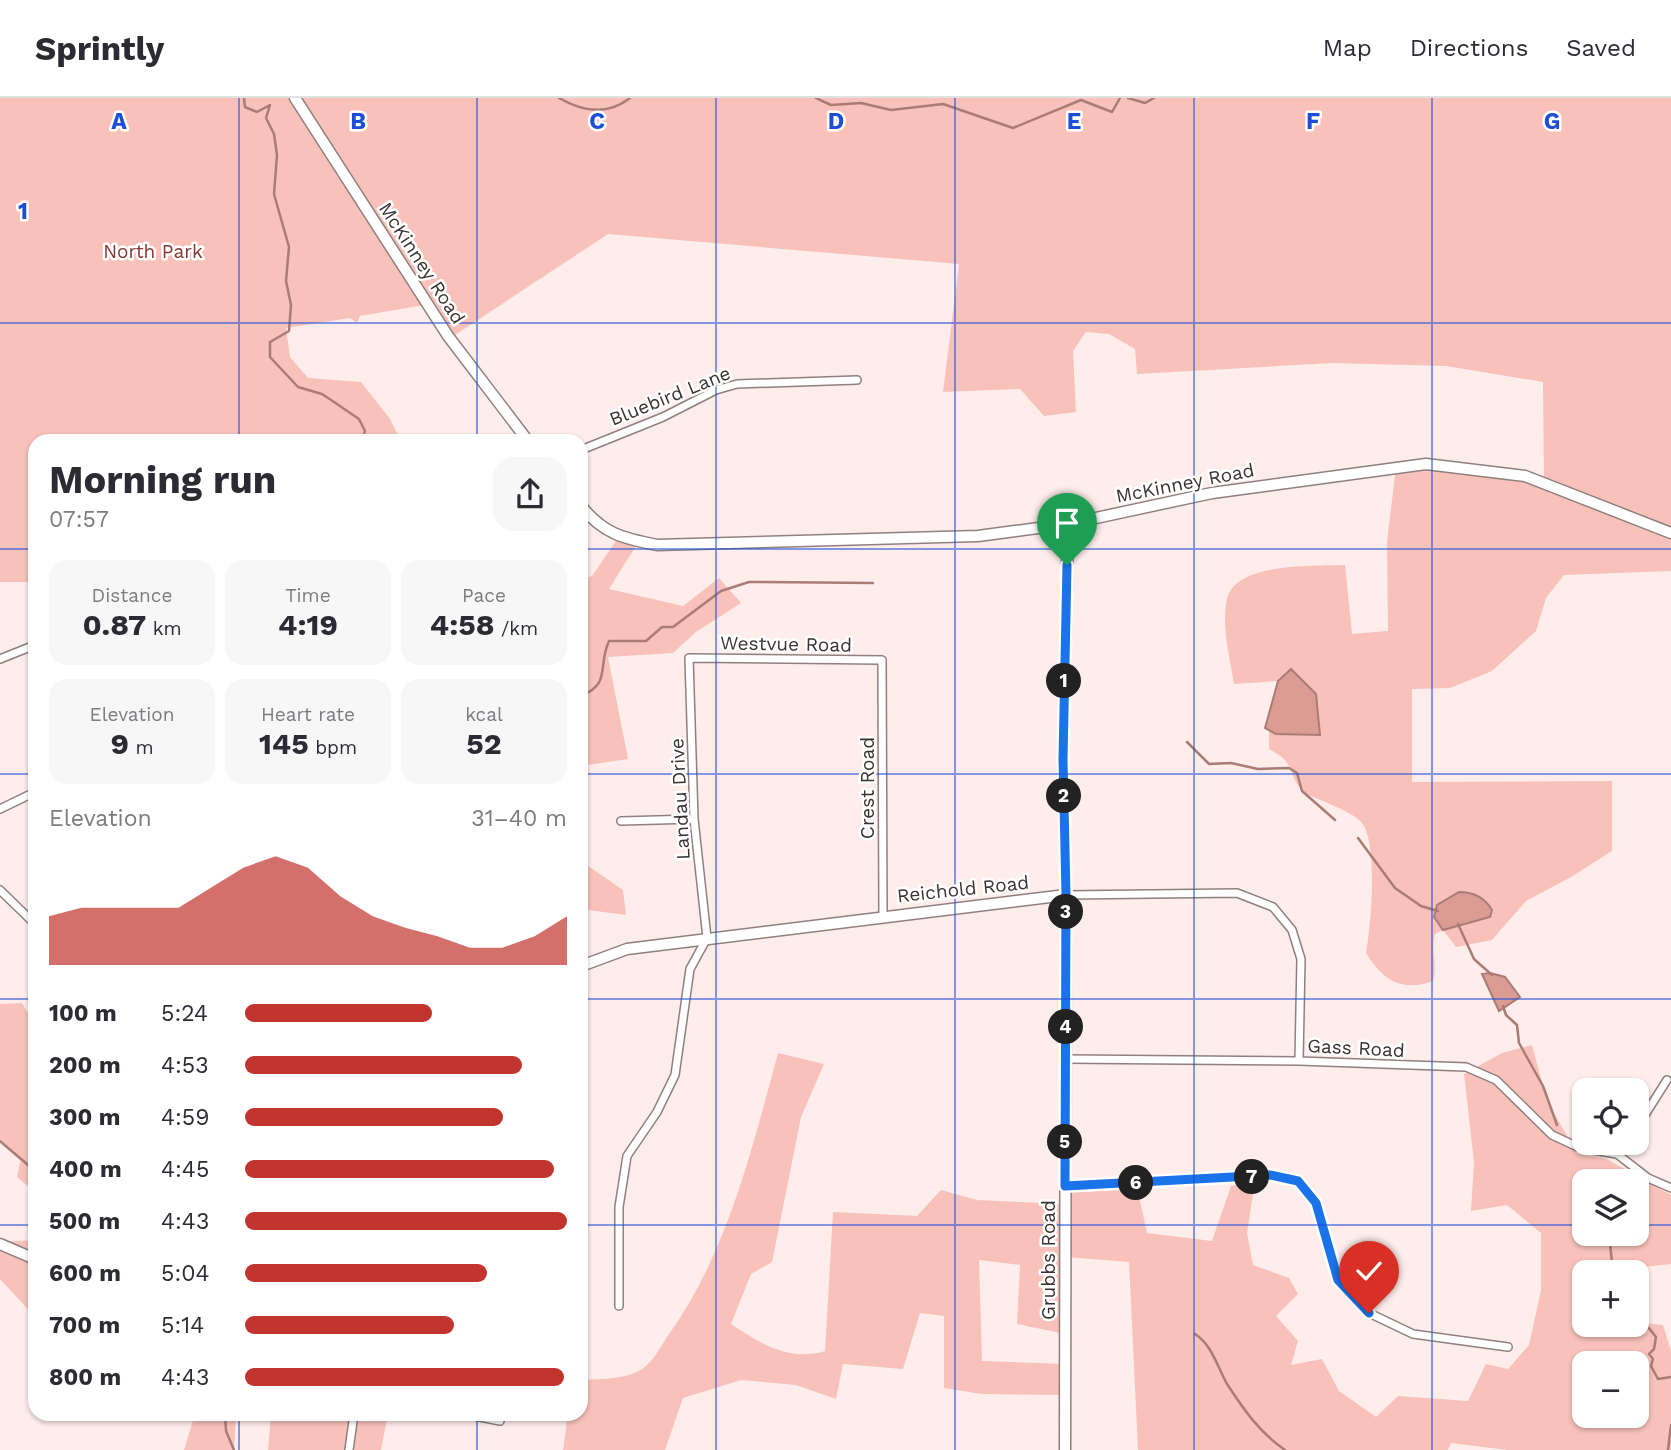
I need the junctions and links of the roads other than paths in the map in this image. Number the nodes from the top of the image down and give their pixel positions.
1 (295, 98) edge
2 (857, 380) dead end
3 (523, 434) edge
4 (588, 447) edge
5 (588, 514) edge
6 (1068, 524) junction
7 (1671, 533) edge
8 (28, 648) edge
9 (689, 658) joint
10 (0, 659) edge
11 (882, 660) joint
12 (28, 795) edge
13 (0, 809) edge
14 (694, 819) junction
15 (621, 821) dead end
16 (0, 890) edge
17 (1066, 895) junction
18 (883, 916) junction
19 (28, 917) edge
20 (707, 938) junction
21 (588, 963) edge
22 (1065, 1059) junction
23 (1299, 1061) junction
24 (1667, 1080) dead end
25 (1649, 1108) edge
26 (1572, 1144) edge
27 (1618, 1155) edge
28 (1065, 1186) junction
29 (1671, 1188) edge
30 (0, 1244) edge
31 (28, 1256) edge
32 (619, 1306) dead end
33 (1508, 1347) dead end
34 (354, 1421) edge
35 (494, 1421) edge
36 (500, 1422) dead end
37 (349, 1450) edge
38 (1065, 1450) edge

1 - 3 street, McKinney Road
2 - 4 street, Bluebird Lane
5 - 6 street, McKinney Road
6 - 7 street, McKinney Road
6 - 17 street, Grubbs Road
8 - 10 street
9 - 11 street, Westvue Road
9 - 14 street, Landau Drive
11 - 18 street, Crest Road
12 - 13 street
14 - 15 street
14 - 20 street, Landau Drive
16 - 19 street
17 - 18 street, Reichold Road
17 - 22 street, Grubbs Road
17 - 23 street, Reichold Road
18 - 20 street, Reichold Road
20 - 21 street, Reichold Road
20 - 32 street
22 - 23 street, Gass Road
22 - 28 street, Grubbs Road
23 - 26 street, Gass Road
24 - 25 street
27 - 29 street, Gass Road
28 - 33 street
28 - 38 street, Grubbs Road
30 - 31 street
34 - 37 street
35 - 36 street

